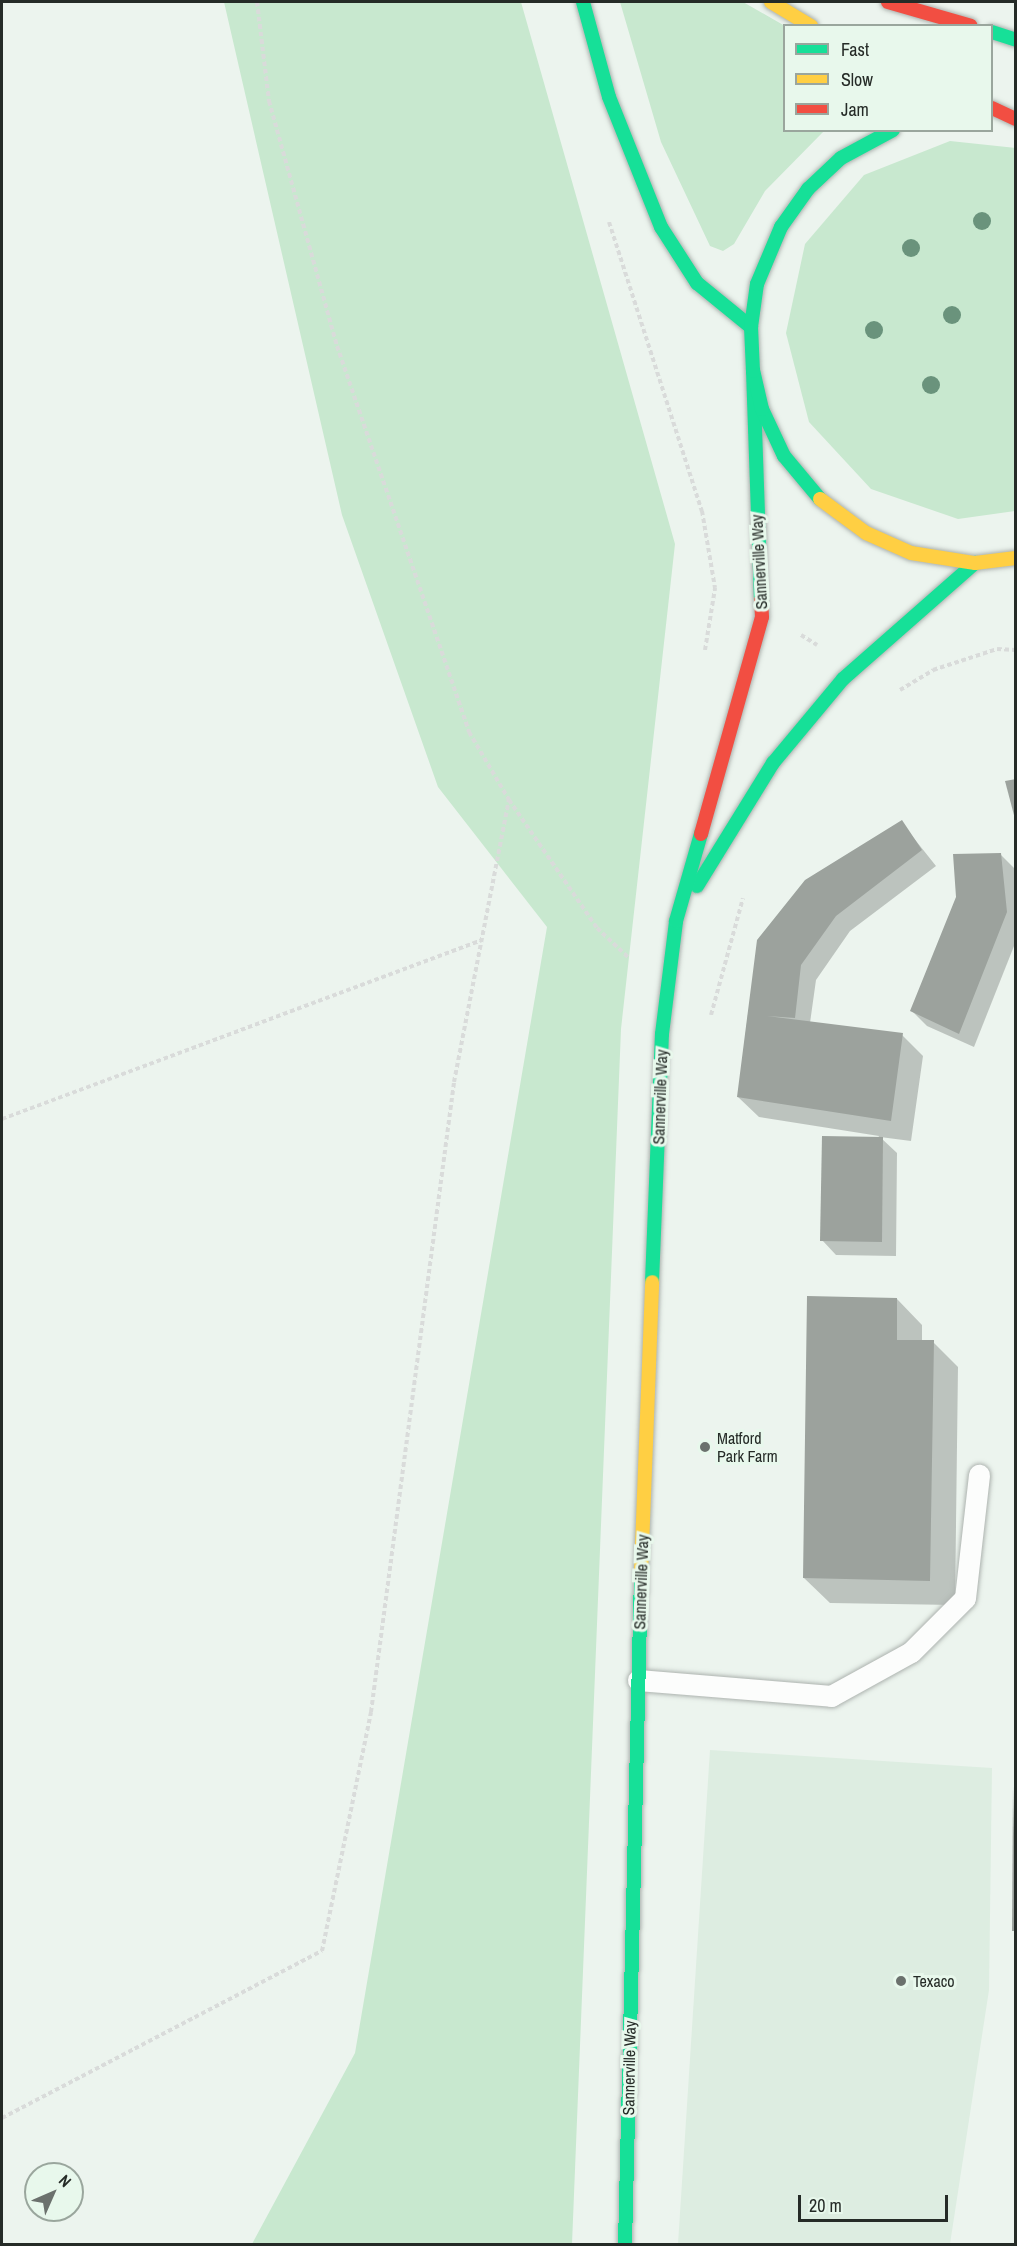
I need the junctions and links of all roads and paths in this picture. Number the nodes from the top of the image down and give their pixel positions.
1 (256, 2) edge
2 (583, 2) edge
3 (771, 2) edge
4 (888, 2) edge
5 (808, 24) edge
6 (964, 24) edge
7 (993, 32) edge
8 (1016, 40) edge
9 (993, 108) edge
10 (993, 118) edge
11 (1014, 119) edge
12 (889, 132) edge
13 (607, 216) dead end
14 (751, 327) junction
15 (753, 370) junction
16 (1013, 560) edge
17 (975, 563) junction
18 (762, 618) junction
19 (1016, 650) edge
20 (843, 679) junction
21 (896, 692) dead end
22 (509, 800) junction
23 (746, 887) dead end
24 (676, 921) junction
25 (483, 940) junction
26 (669, 980) junction
27 (710, 1020) dead end
28 (2, 1119) edge
29 (979, 1475) dead end
30 (638, 1680) junction
31 (2, 2118) edge
32 (625, 2244) edge

1 - 22 path
2 - 14 main road
3 - 5 main road
4 - 6 main road
7 - 8 main road
9 - 11 main road
10 - 11 main road
12 - 14 main road
13 - 18 path
14 - 15 main road
15 - 17 main road
15 - 18 main road, Sannerville Way
16 - 17 main road
17 - 20 main road, Sannerville Way
18 - 20 path
18 - 24 main road, Sannerville Way
19 - 21 path
20 - 24 main road, Sannerville Way
22 - 25 path
22 - 26 path
23 - 27 path
24 - 26 main road, Sannerville Way
25 - 28 path
25 - 31 path
26 - 30 main road, Sannerville Way
29 - 30 lane
30 - 32 main road, Sannerville Way

